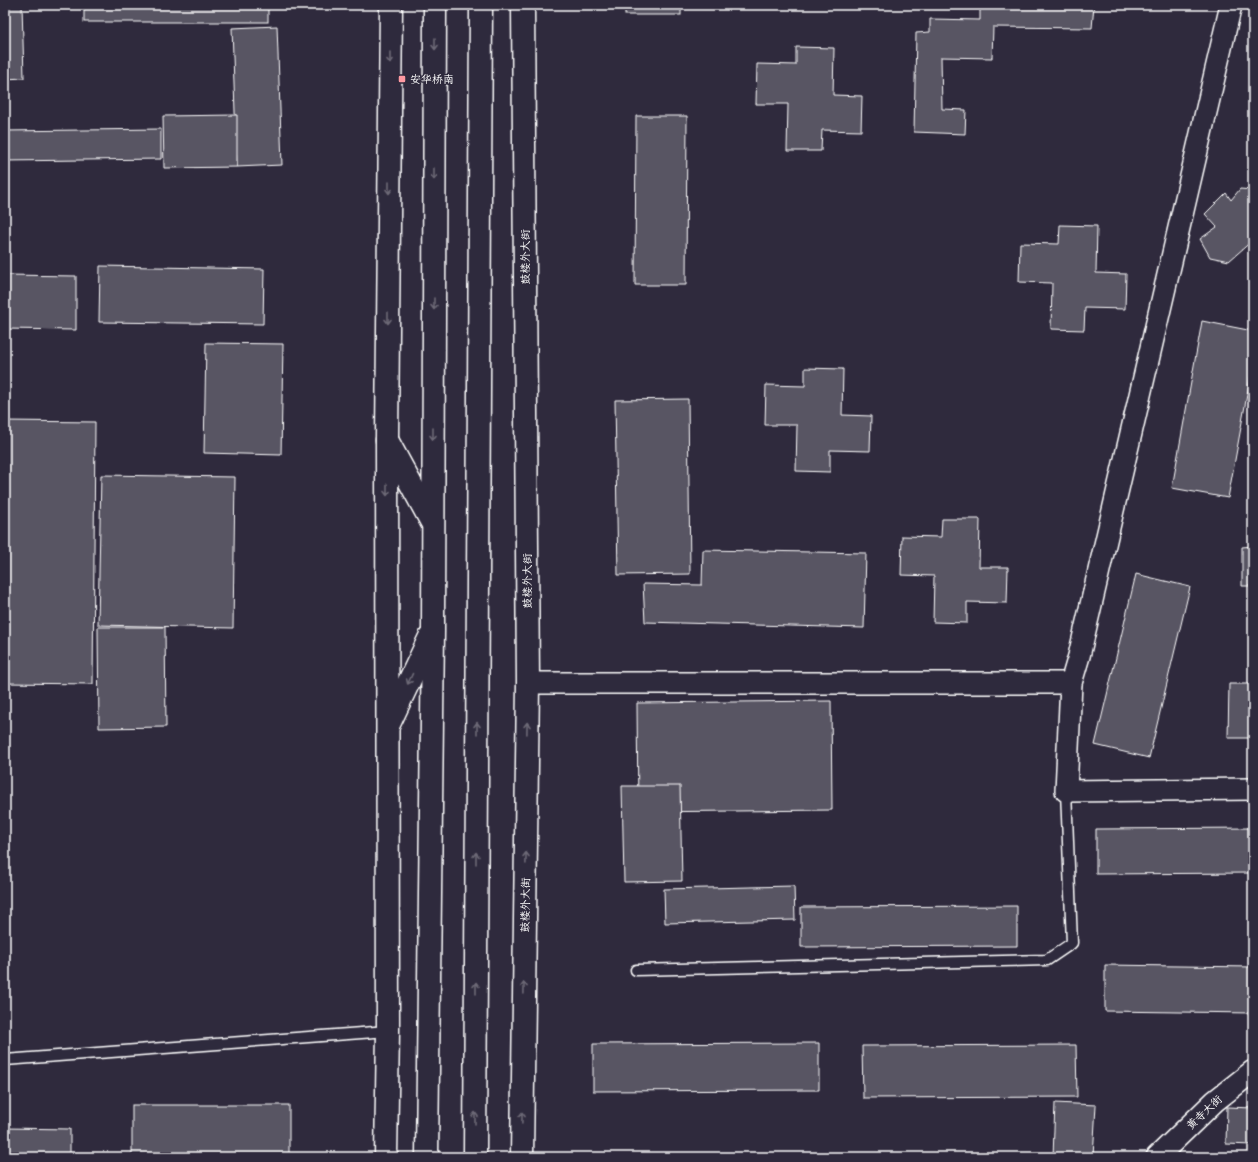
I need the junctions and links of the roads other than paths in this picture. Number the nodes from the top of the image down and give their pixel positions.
1 (391, 5) edge
2 (435, 5) edge
3 (481, 5) edge
4 (523, 5) edge
5 (1231, 5) edge
6 (387, 440) junction
7 (432, 524) junction
8 (433, 631) junction
9 (528, 683) junction
10 (1071, 683) junction
11 (388, 726) junction
12 (1253, 789) edge
13 (1066, 791) junction
14 (636, 970) dead end
15 (388, 1031) junction
16 (5, 1060) edge
17 (1253, 1071) edge
18 (386, 1157) edge
19 (427, 1157) edge
20 (475, 1157) edge
21 (522, 1157) edge
22 (1157, 1157) edge

1 -> 6 main road
2 -> 7 main road
20 -> 3 main road
4 - 9 main road, 鼓楼外大街
5 - 10 street
6 - 7 main road
6 -> 11 main road
7 - 8 main road
8 -> 11 main road
8 - 19 main road
9 - 10 street
21 -> 9 main road, 鼓楼外大街
10 - 13 street
11 - 15 main road
12 - 13 street
13 - 14 lane
15 - 16 lane
15 - 18 main road
17 - 22 street, 黄寺大街

